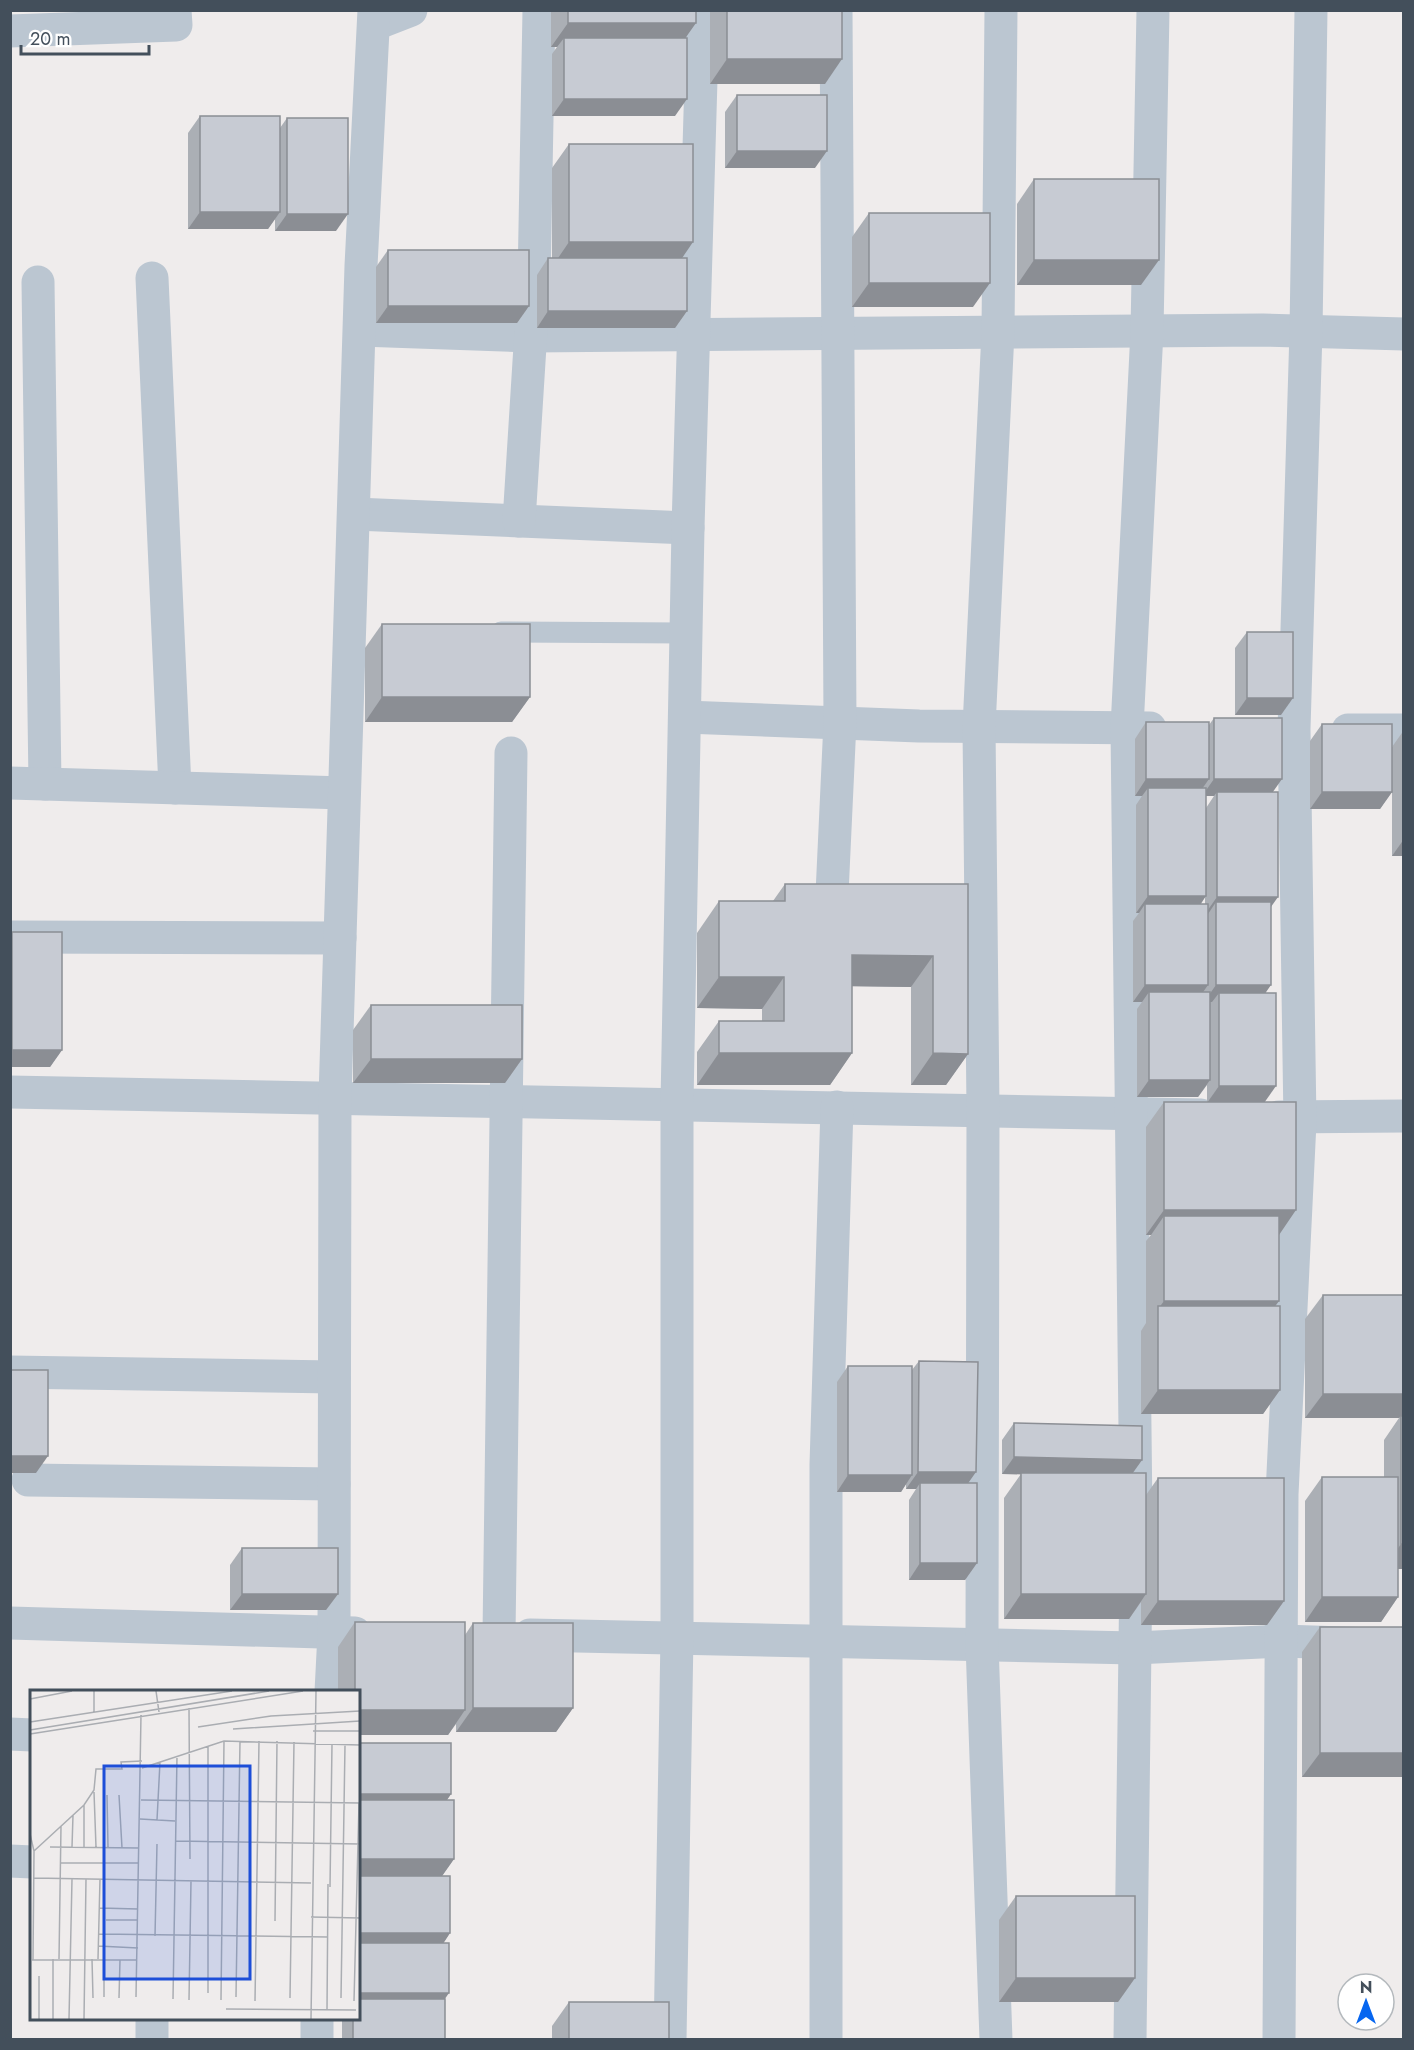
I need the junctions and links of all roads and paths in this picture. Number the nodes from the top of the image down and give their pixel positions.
1 (175, 10) edge
2 (411, 10) edge
3 (540, 10) edge
4 (703, 10) edge
5 (836, 10) edge
6 (1001, 10) edge
7 (1153, 10) edge
8 (1311, 10) edge
9 (374, 17) edge
10 (10, 31) edge
11 (152, 278) dead end
12 (38, 282) dead end
13 (360, 330) junction
14 (1147, 331) junction
15 (1306, 331) junction
16 (998, 332) junction
17 (695, 334) junction
18 (837, 334) junction
19 (1404, 334) edge
20 (530, 336) junction
21 (355, 514) junction
22 (519, 521) junction
23 (687, 528) junction
24 (484, 632) edge
25 (686, 633) junction
26 (685, 717) junction
27 (840, 722) junction
28 (979, 727) junction
29 (1127, 728) junction
30 (1175, 728) edge
31 (1282, 729) junction
32 (1404, 730) edge
33 (511, 753) dead end
34 (10, 783) edge
35 (45, 784) junction
36 (175, 788) junction
37 (344, 793) junction
38 (832, 894) edge
39 (10, 937) edge
40 (340, 938) junction
41 (10, 1092) edge
42 (335, 1097) junction
43 (507, 1100) junction
44 (677, 1103) junction
45 (837, 1107) junction
46 (983, 1109) junction
47 (1131, 1113) junction
48 (1404, 1116) edge
49 (1300, 1117) junction
50 (10, 1372) edge
51 (334, 1377) junction
52 (28, 1480) dead end
53 (334, 1484) junction
54 (10, 1623) edge
55 (334, 1633) junction
56 (381, 1633) edge
57 (463, 1634) edge
58 (499, 1634) junction
59 (677, 1636) junction
60 (828, 1640) junction
61 (1282, 1641) junction
62 (982, 1644) junction
63 (1404, 1645) edge
64 (1135, 1648) junction
65 (331, 1690) edge
66 (10, 1734) edge
67 (30, 1735) edge
68 (10, 1860) edge
69 (30, 1862) edge
70 (152, 2020) edge
71 (318, 2020) edge
72 (152, 2040) edge
73 (317, 2040) edge
74 (670, 2040) edge
75 (826, 2040) edge
76 (996, 2040) edge
77 (1130, 2040) edge
78 (1279, 2040) edge

1 - 10 street
2 - 9 street
3 - 20 street
4 - 17 street
5 - 18 street
6 - 16 street
7 - 14 street
8 - 15 street
9 - 13 street
11 - 36 street
12 - 35 street
13 - 20 street
13 - 21 street
14 - 15 street
14 - 16 street
14 - 29 street
15 - 19 street
15 - 31 street
16 - 18 street
16 - 28 street
17 - 18 street
17 - 20 street
17 - 23 street
18 - 27 street
20 - 22 street
21 - 22 street
21 - 37 street
22 - 23 street
23 - 25 street
24 - 25 lane
25 - 26 street
26 - 27 street
26 - 44 street
27 - 28 street
27 - 38 street
28 - 29 street
28 - 46 street
29 - 30 street
29 - 47 street
31 - 32 street
31 - 49 street
33 - 43 street
34 - 35 street
35 - 36 street
36 - 37 street
37 - 40 street
39 - 40 street
40 - 42 street
41 - 42 street
42 - 43 street
42 - 51 street
43 - 44 street
43 - 58 street
44 - 45 street
44 - 59 street
45 - 46 street
45 - 60 street
46 - 47 street
46 - 62 street
47 - 49 street
47 - 64 street
48 - 49 street
49 - 61 street
50 - 51 street
51 - 53 street
52 - 53 street
53 - 55 street
54 - 55 street
55 - 56 street
55 - 65 street
57 - 58 street
58 - 59 street
59 - 60 street
59 - 74 street
60 - 62 street
60 - 75 street
61 - 63 street
61 - 64 street
61 - 78 street
62 - 64 street
62 - 76 street
64 - 77 street
66 - 67 street
68 - 69 street
70 - 72 street
71 - 73 street

